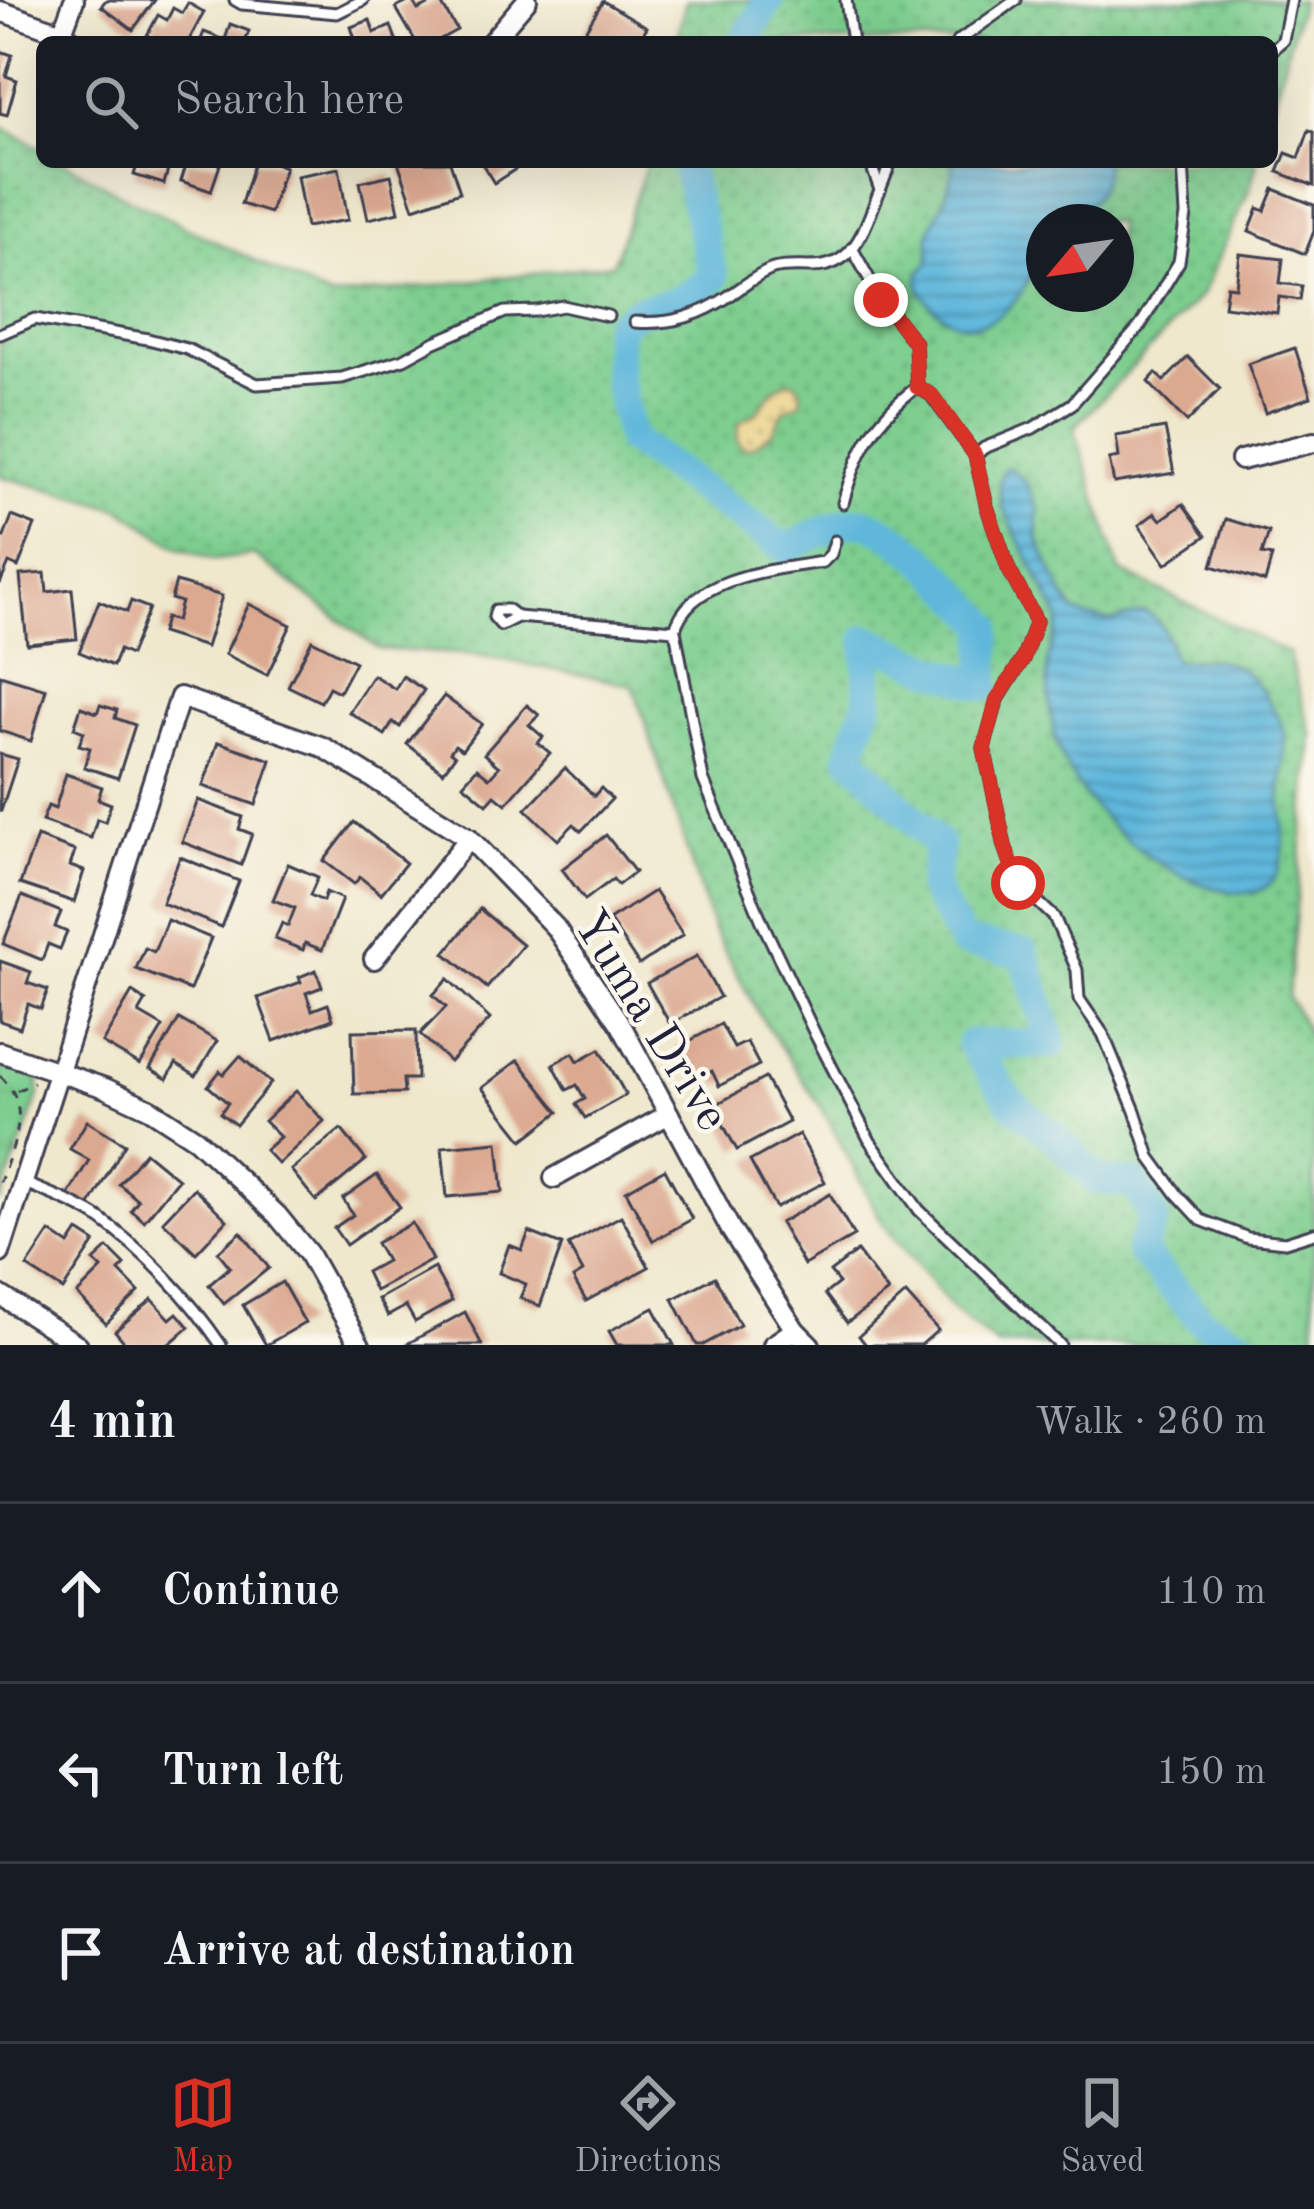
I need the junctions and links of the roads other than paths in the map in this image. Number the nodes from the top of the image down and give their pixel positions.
1 (74, 0) edge
2 (235, 0) edge
3 (364, 0) edge
4 (527, 0) edge
5 (846, 0) edge
6 (1016, 0) edge
7 (1291, 0) edge
8 (0, 11) edge
9 (63, 36) edge
10 (68, 36) edge
11 (496, 36) edge
12 (851, 36) edge
13 (965, 36) edge
14 (1278, 45) edge
15 (872, 168) edge
16 (889, 168) edge
17 (1184, 168) edge
18 (880, 190) junction
19 (852, 248) junction
20 (608, 316) dead end
21 (635, 322) dead end
22 (0, 334) edge
23 (917, 387) junction
24 (1314, 442) edge
25 (975, 457) junction
26 (1241, 460) dead end
27 (843, 503) dead end
28 (835, 541) dead end
29 (518, 617) dead end
30 (675, 630) junction
31 (469, 838) junction
32 (374, 959) dead end
33 (0, 1052) edge
34 (59, 1071) junction
35 (669, 1114) junction
36 (554, 1178) dead end
37 (23, 1182) junction
38 (1314, 1233) edge
39 (0, 1253) edge
40 (0, 1295) edge
41 (795, 1330) junction
42 (78, 1345) edge
43 (221, 1345) edge
44 (360, 1345) edge
45 (773, 1345) edge
46 (810, 1345) edge
47 (1060, 1345) edge

1 - 10 street
2 - 3 lane
4 - 11 street
5 - 12 lane
6 - 13 lane
7 - 14 lane
8 - 9 street
15 - 18 lane
16 - 18 lane
17 - 25 lane
18 - 19 lane
19 - 21 lane
19 - 23 lane
20 - 22 lane
23 - 25 lane
23 - 27 lane
24 - 26 street
25 - 38 lane
28 - 30 lane
29 - 30 lane
30 - 47 lane
31 - 32 street
31 - 34 street, Yuma Drive
31 - 35 street, Yuma Drive
33 - 34 street
34 - 37 street
34 - 44 street
35 - 36 street
35 - 41 street, Yuma Drive
37 - 39 street
37 - 43 lane
40 - 42 street
41 - 45 street
41 - 46 street, Yuma Drive

